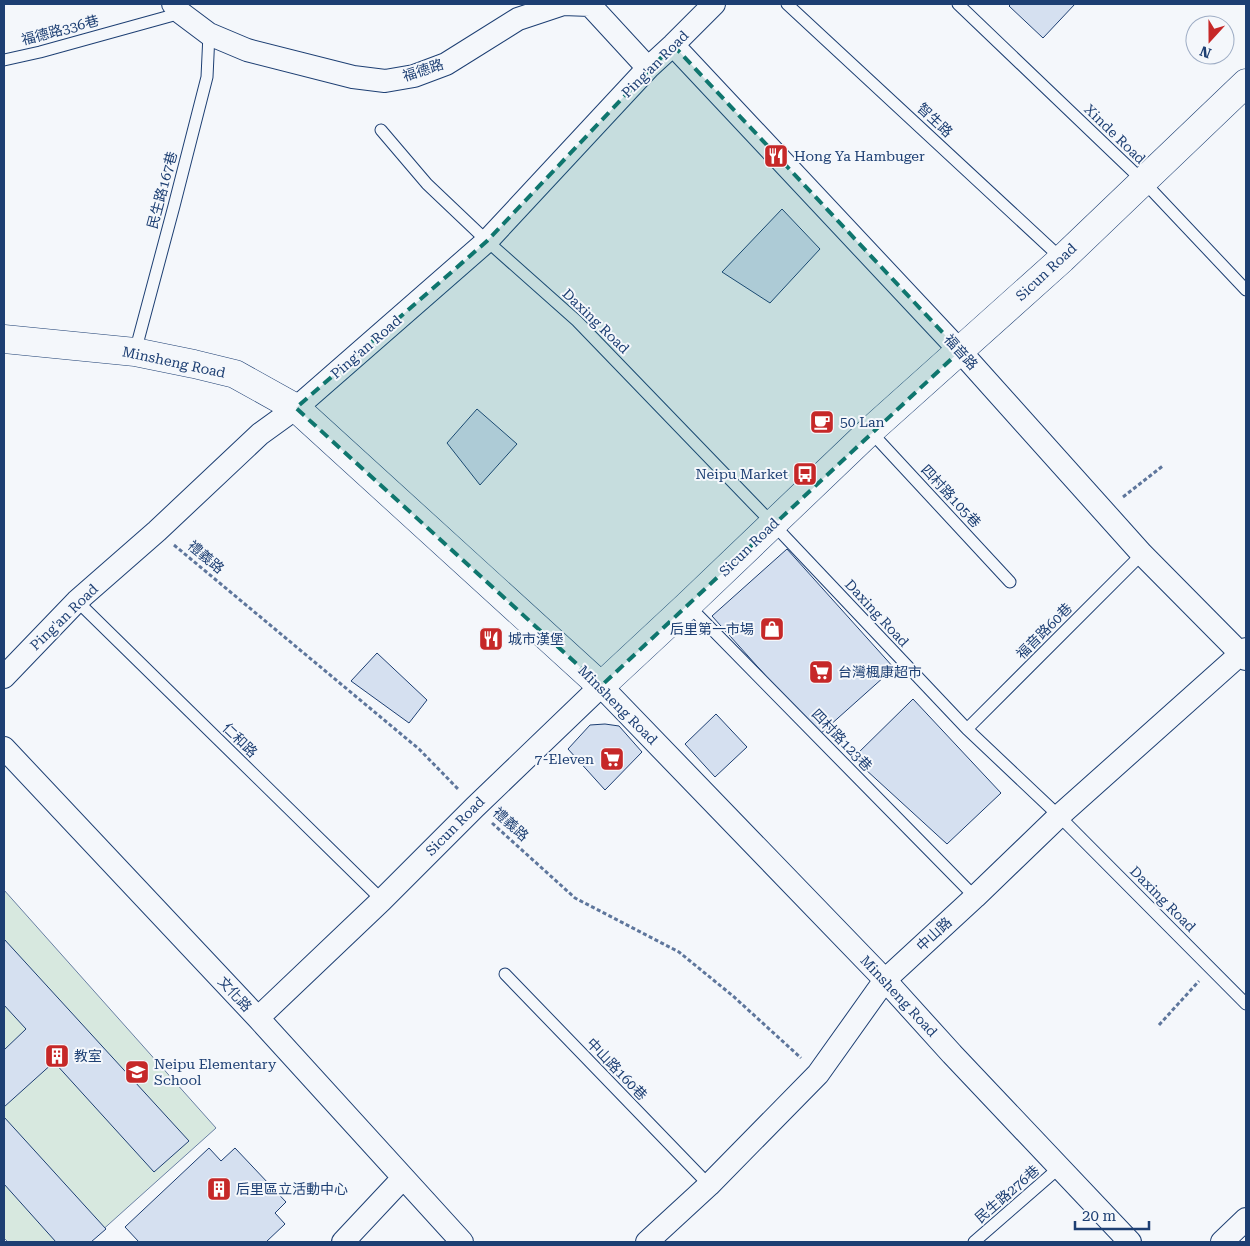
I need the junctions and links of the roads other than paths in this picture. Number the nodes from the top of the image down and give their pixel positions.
1 (714, 4) edge
2 (788, 4) edge
3 (958, 4) edge
4 (177, 8) edge
5 (209, 34) junction
6 (673, 45) junction
7 (4, 60) edge
8 (648, 68) junction
9 (1246, 83) edge
10 (381, 130) dead end
11 (1143, 181) junction
12 (487, 241) junction
13 (1062, 259) junction
14 (1246, 290) edge
15 (4, 339) edge
16 (960, 351) junction
17 (135, 352) junction
18 (296, 408) junction
19 (870, 431) junction
20 (773, 524) junction
21 (1142, 554) junction
22 (1010, 582) dead end
23 (77, 601) junction
24 (688, 605) junction
25 (1245, 654) edge
26 (4, 676) edge
27 (601, 686) junction
28 (967, 729) junction
29 (4, 748) edge
30 (1059, 816) junction
31 (975, 897) junction
32 (382, 900) junction
33 (505, 974) dead end
34 (885, 980) junction
35 (1246, 1004) edge
36 (258, 1018) junction
37 (1060, 1167) junction
38 (403, 1178) junction
39 (709, 1185) junction
40 (1246, 1219) edge
41 (343, 1242) edge
42 (462, 1242) edge
43 (647, 1242) edge
44 (974, 1242) edge
45 (1130, 1242) edge
46 (1222, 1242) edge

1 - 6 street, Ping'an Road
2 - 13 lane, 智生路
3 - 11 lane, Xinde Road
4 - 5 street, 福德路
4 - 7 lane, 福德路336巷
5 - 8 street, 福德路
5 - 17 lane, 民生路167巷
6 - 8 street, Ping'an Road
6 - 16 street, 福音路
8 - 12 street, Ping'an Road
9 - 11 main road, Sicun Road
10 - 12 lane, Daxing Road
11 - 13 main road, Sicun Road
11 - 14 lane, Xinde Road
12 - 18 street, Ping'an Road
12 - 20 lane, Daxing Road
13 - 16 main road, Sicun Road
15 - 17 main road, Minsheng Road
16 - 19 main road, Sicun Road
16 - 21 street, 福音路
17 - 18 main road, Minsheng Road
18 - 23 street, Ping'an Road
18 - 27 main road, Minsheng Road
19 - 20 main road, Sicun Road
19 - 22 lane, 四村路105巷
20 - 24 main road, Sicun Road
20 - 28 lane, Daxing Road
21 - 25 street, 福音路
21 - 28 lane, 福音路60巷
23 - 26 street, Ping'an Road
23 - 32 lane, 仁和路
24 - 27 main road, Sicun Road
24 - 31 lane, 四村路123巷
25 - 30 street, 中山路
27 - 32 street, Sicun Road
27 - 34 street, Minsheng Road
28 - 30 lane, Daxing Road
29 - 36 street, 文化路
30 - 31 street, 中山路
30 - 35 lane, Daxing Road
31 - 34 street, 中山路
32 - 36 street, Sicun Road
33 - 39 lane, 中山路160巷
34 - 37 street, Minsheng Road
34 - 39 street, 中山路
36 - 38 street, 文化路
37 - 44 lane, 民生路276巷
37 - 45 street, Minsheng Road
38 - 41 street
38 - 42 street, 文化路
39 - 43 street, 中山路
40 - 46 street

